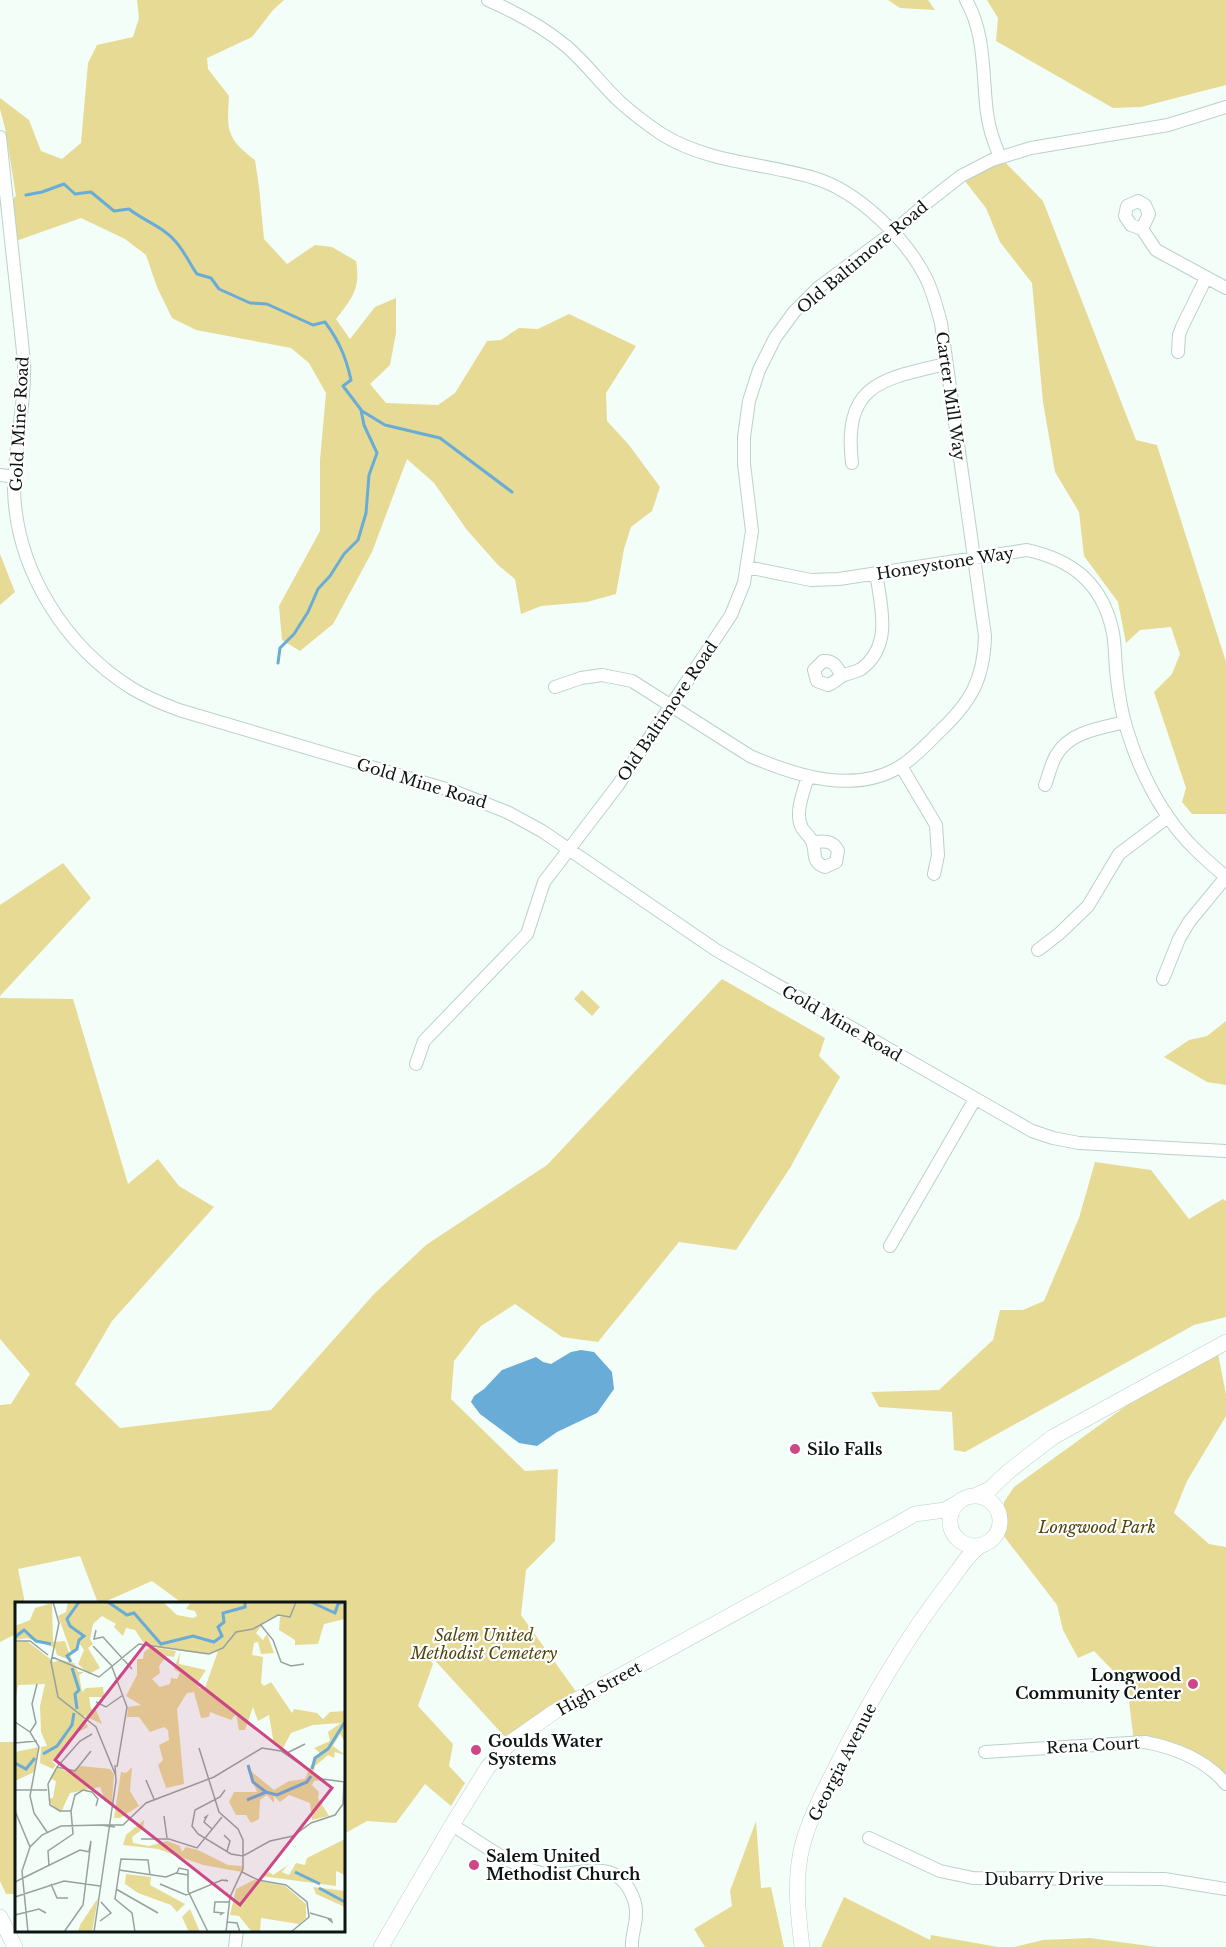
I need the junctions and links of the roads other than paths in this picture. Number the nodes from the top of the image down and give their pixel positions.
1 (488, 0) edge
2 (966, 0) edge
3 (1226, 107) edge
4 (0, 137) edge
5 (1000, 157) junction
6 (1142, 229) dead end
7 (892, 232) junction
8 (1206, 278) junction
9 (1226, 288) edge
10 (1178, 352) dead end
11 (946, 364) junction
12 (852, 463) dead end
13 (0, 475) edge
14 (15, 477) junction
15 (972, 559) junction
16 (747, 567) junction
17 (876, 573) junction
18 (842, 676) dead end
19 (555, 687) dead end
20 (671, 706) junction
21 (1125, 722) junction
22 (901, 766) junction
23 (808, 776) junction
24 (1045, 785) dead end
25 (1168, 817) junction
26 (813, 842) dead end
27 (569, 849) junction
28 (934, 874) dead end
29 (1226, 877) edge
30 (1038, 950) dead end
31 (1163, 979) dead end
32 (416, 1064) dead end
33 (975, 1099) junction
34 (1226, 1151) edge
35 (890, 1246) dead end
36 (1226, 1342) edge
37 (1022, 1461) junction
38 (974, 1496) junction
39 (957, 1503) junction
40 (994, 1505) junction
41 (902, 1521) junction
42 (955, 1534) junction
43 (980, 1546) junction
44 (939, 1594) junction
45 (985, 1752) dead end
46 (1226, 1784) edge
47 (452, 1825) junction
48 (868, 1838) dead end
49 (1226, 1889) edge
50 (0, 1917) edge
51 (237, 1932) edge
52 (15, 1947) edge
53 (235, 1947) edge
54 (381, 1947) edge
55 (632, 1947) edge
56 (802, 1947) edge

1 - 7 street, Carter Mill Way
2 - 5 street
3 - 5 street, Old Baltimore Road
4 - 14 street, Gold Mine Road
5 - 7 street, Old Baltimore Road
6 - 8 street
7 - 11 street, Carter Mill Way
7 - 16 street, Old Baltimore Road
8 - 9 street
8 - 10 street
11 - 12 street
11 - 15 street, Carter Mill Way
13 - 14 street
14 - 27 street, Gold Mine Road
15 - 17 street, Honeystone Way
15 - 21 street, Honeystone Way
15 - 22 street, Carter Mill Way
16 - 17 street, Honeystone Way
16 - 20 street, Old Baltimore Road
17 - 18 street
19 - 20 street, Carter Mill Way
20 - 23 street, Carter Mill Way
20 - 27 street, Old Baltimore Road
21 - 24 street
21 - 25 street, Honeystone Way
22 - 23 street, Carter Mill Way
22 - 28 street
23 - 26 street
25 - 29 street, Honeystone Way
25 - 30 street
27 - 32 street, Old Baltimore Road
27 - 33 street, Gold Mine Road
29 - 31 street
33 - 34 street, Gold Mine Road
33 - 35 street
36 - 37 main road
37 - 38 main road
37 - 40 main road
38 - 39 main road
38 - 40 main road
39 - 41 main road, High Street
39 - 42 main road
40 - 43 main road
41 - 42 main road
41 - 47 main road, High Street
42 - 43 main road
42 - 44 main road, Georgia Avenue
43 - 44 main road, Georgia Avenue
44 - 56 main road, Georgia Avenue
45 - 46 street, Rena Court
47 - 54 main road, High Street
47 - 55 street
48 - 49 street, Dubarry Drive
50 - 52 main road
51 - 53 street

